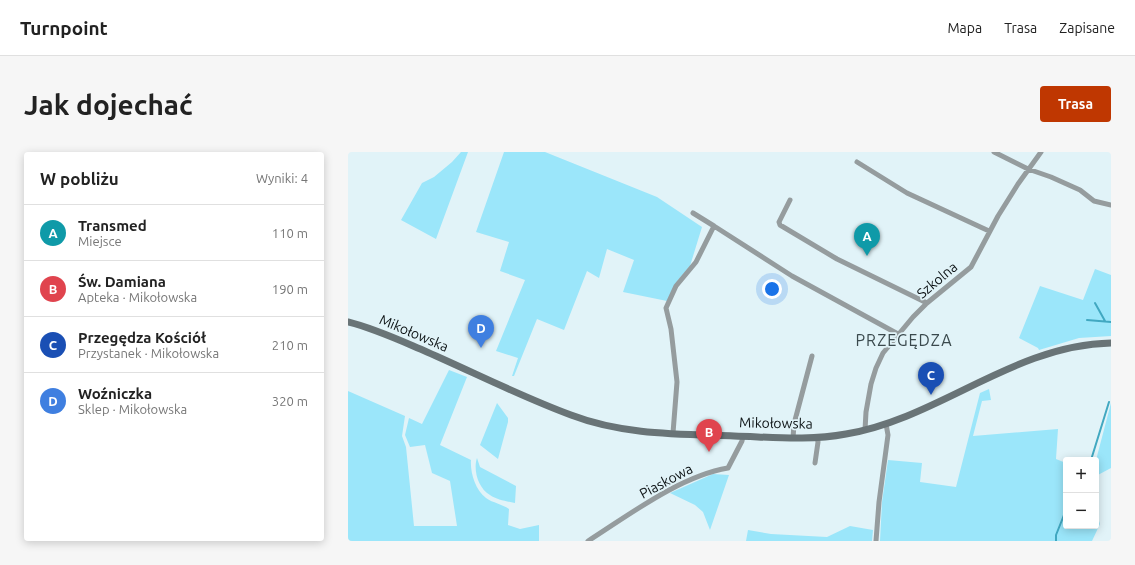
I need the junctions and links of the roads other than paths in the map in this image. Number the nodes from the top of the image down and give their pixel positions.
1 (994, 152) edge
2 (1041, 152) edge
3 (857, 162) dead end
4 (1028, 169) junction
5 (790, 200) dead end
6 (1111, 205) edge
7 (693, 213) dead end
8 (714, 226) junction
9 (989, 231) junction
10 (927, 304) junction
11 (348, 322) edge
12 (898, 334) junction
13 (1111, 344) edge
14 (812, 356) dead end
15 (886, 424) junction
16 (865, 430) junction
17 (673, 433) junction
18 (743, 436) junction
19 (817, 437) junction
20 (792, 438) junction
21 (815, 463) dead end
22 (588, 541) edge
23 (876, 541) edge

1 - 4 street
2 - 4 street, Szkolna
3 - 9 street
4 - 6 street
4 - 9 street, Szkolna
5 - 10 street
7 - 8 street
8 - 12 street
8 - 17 street
9 - 10 street, Szkolna
10 - 12 street, Szkolna
11 - 17 main road, Mikołowska
12 - 16 street, Szkolna
13 - 15 main road, Mikołowska
14 - 20 street
15 - 16 main road, Mikołowska
15 - 23 street
16 - 19 main road, Mikołowska
17 - 18 main road, Mikołowska
18 - 20 main road, Mikołowska
18 - 22 street, Piaskowa
19 - 20 main road, Mikołowska
19 - 21 street

